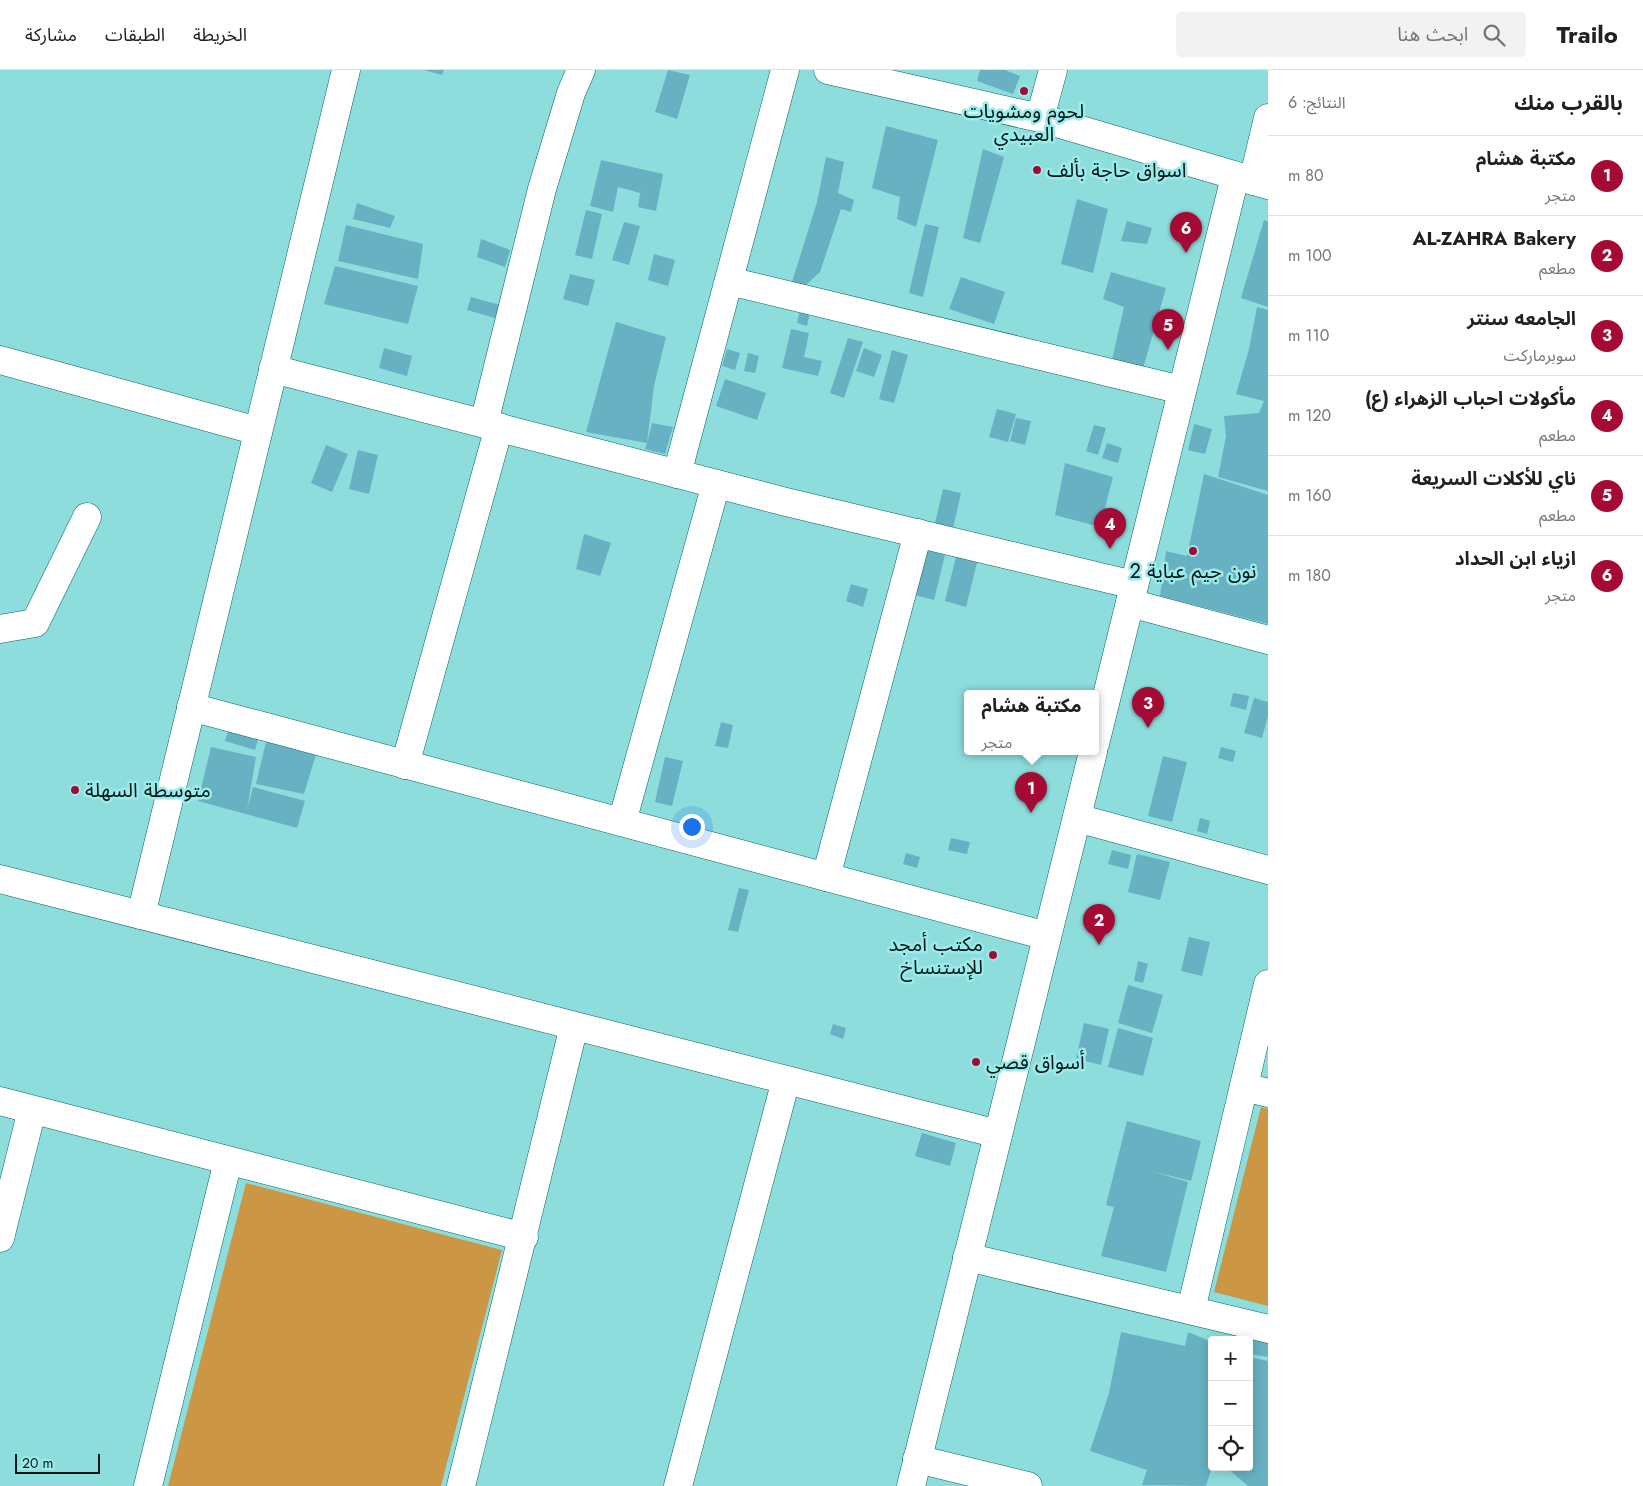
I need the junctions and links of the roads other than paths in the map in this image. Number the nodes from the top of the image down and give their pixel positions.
1 (346, 70) edge
2 (581, 70) edge
3 (785, 70) edge
4 (828, 70) edge
5 (1052, 70) edge
6 (1040, 118) junction
7 (1268, 118) edge
8 (1252, 181) edge
9 (729, 281) junction
10 (0, 360) edge
11 (273, 368) junction
12 (1182, 390) junction
13 (491, 425) junction
14 (258, 431) junction
15 (677, 474) junction
16 (716, 484) junction
17 (88, 516) dead end
18 (918, 533) junction
19 (1132, 594) junction
20 (0, 629) edge
21 (1268, 640) edge
22 (191, 707) junction
23 (1099, 728) edge
24 (1092, 755) edge
25 (405, 765) junction
26 (1076, 818) junction
27 (622, 822) junction
28 (1268, 870) edge
29 (826, 877) junction
30 (0, 879) edge
31 (141, 915) junction
32 (1047, 936) junction
33 (1268, 984) edge
34 (574, 1026) junction
35 (786, 1080) junction
36 (1256, 1090) edge
37 (0, 1101) edge
38 (32, 1110) junction
39 (998, 1134) junction
40 (228, 1161) junction
41 (524, 1237) junction
42 (0, 1238) edge
43 (967, 1257) junction
44 (1191, 1310) junction
45 (1268, 1329) edge
46 (917, 1459) junction
47 (148, 1486) edge
48 (461, 1486) edge
49 (678, 1486) edge
50 (911, 1486) edge
51 (1028, 1486) edge

1 - 11 street
2 - 13 street
3 - 9 street
4 - 6 street
5 - 6 street
6 - 8 street
7 - 8 street
8 - 12 street
9 - 12 street
9 - 15 street
10 - 14 street
11 - 13 street
11 - 14 street
12 - 19 street
13 - 15 street
13 - 25 street
14 - 22 street
15 - 16 street
16 - 18 street
16 - 27 street
17 - 20 street
18 - 19 street
18 - 29 street
19 - 21 street
19 - 23 street
22 - 25 street
22 - 31 street
24 - 26 street
25 - 27 street
26 - 28 street
26 - 32 street
27 - 29 street
29 - 32 street
30 - 31 street
31 - 34 street
32 - 39 street
33 - 36 street
34 - 35 street
34 - 41 street
35 - 39 street
35 - 49 street
36 - 44 street
37 - 38 street
38 - 40 street
38 - 42 street
39 - 43 street
40 - 41 street
40 - 47 street
41 - 48 street
43 - 44 street
43 - 46 street
44 - 45 street
46 - 50 street
46 - 51 street

